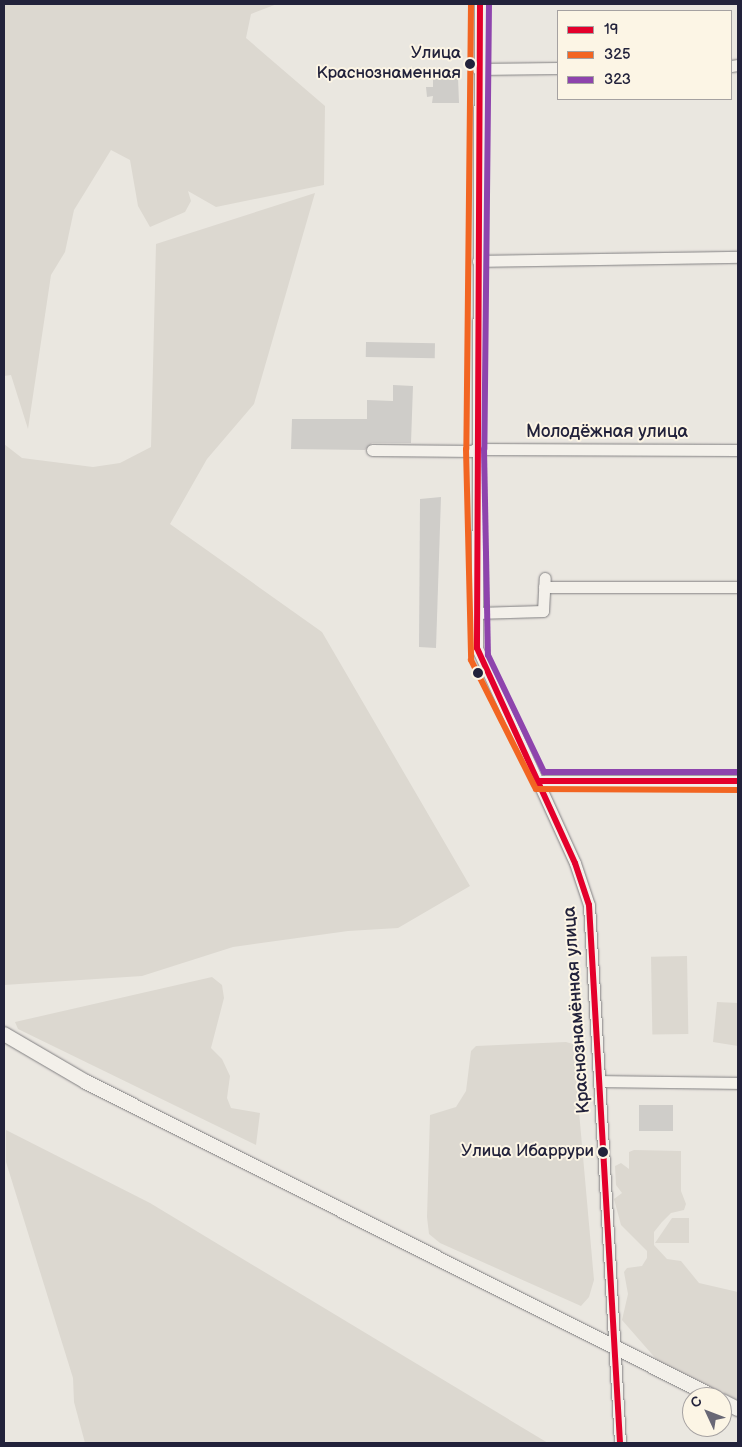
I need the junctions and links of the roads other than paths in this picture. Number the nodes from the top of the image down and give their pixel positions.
1 (480, 4) edge
2 (557, 68) edge
3 (478, 69) junction
4 (738, 257) edge
5 (478, 261) junction
6 (372, 450) dead end
7 (476, 450) junction
8 (738, 450) edge
9 (738, 587) edge
10 (476, 613) junction
11 (539, 781) junction
12 (738, 781) edge
13 (4, 1034) edge
14 (600, 1081) junction
15 (738, 1083) edge
16 (617, 1347) junction
17 (695, 1387) edge
18 (620, 1443) edge

1 - 3 street, Краснознамённая улица
2 - 3 street
3 - 5 street, Краснознамённая улица
4 - 5 street
5 - 7 street, Краснознамённая улица
6 - 7 street, Молодёжная улица
7 - 8 street, Молодёжная улица
7 - 10 street, Краснознамённая улица
9 - 10 street
10 - 11 street, Краснознамённая улица
11 - 12 street
11 - 14 street, Краснознамённая улица
13 - 16 main road
14 - 15 street
14 - 16 street, Краснознамённая улица
16 - 17 main road
16 - 18 street, Краснознамённая улица

